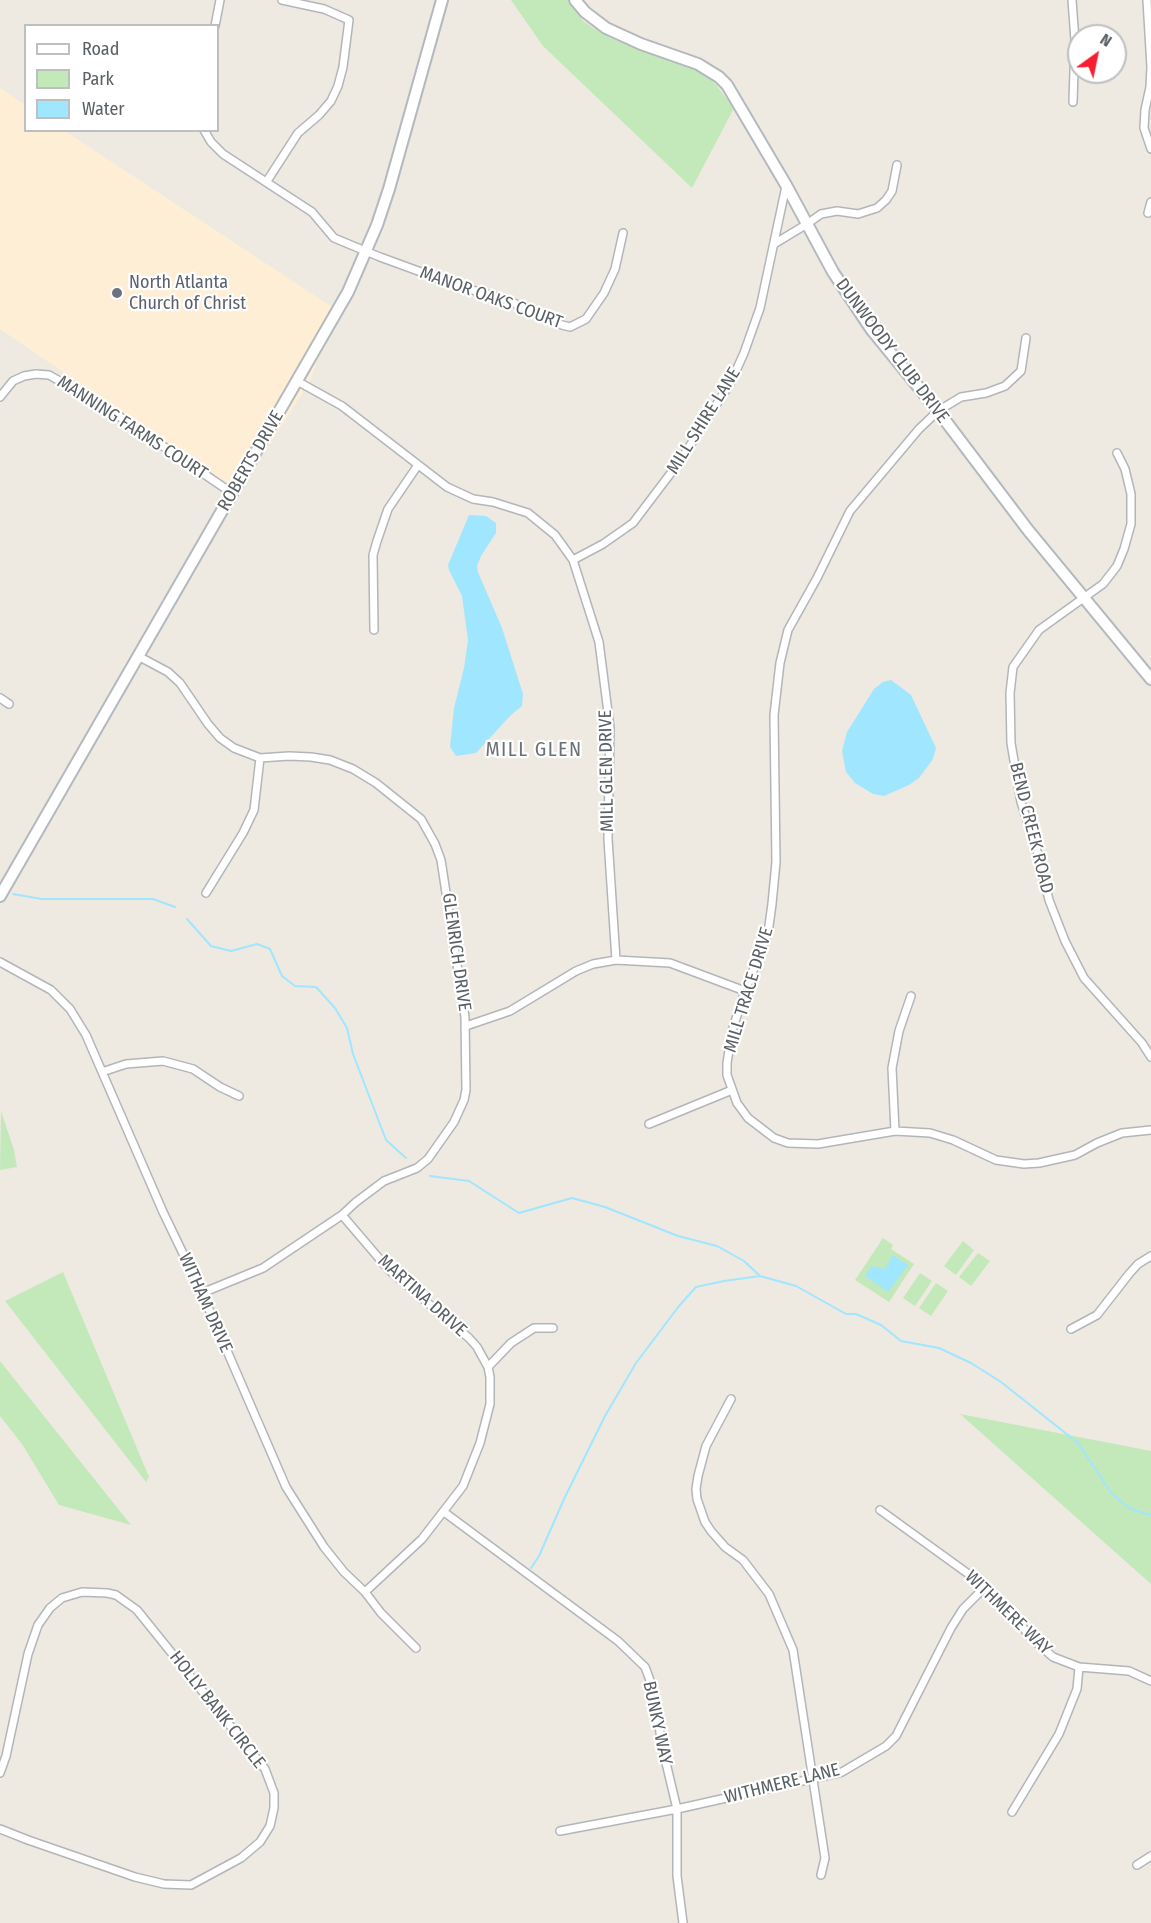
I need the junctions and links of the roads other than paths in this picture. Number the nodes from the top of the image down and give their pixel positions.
1 (220, 0) edge
2 (282, 0) edge
3 (442, 0) edge
4 (575, 0) edge
5 (1072, 0) edge
6 (1147, 0) edge
7 (215, 24) edge
8 (1073, 102) dead end
9 (205, 132) edge
10 (1151, 150) edge
11 (897, 165) dead end
12 (267, 181) junction
13 (786, 184) junction
14 (1151, 202) edge
15 (1148, 213) dead end
16 (807, 224) junction
17 (623, 233) dead end
18 (774, 244) junction
19 (369, 253) junction
20 (1026, 338) dead end
21 (297, 381) junction
22 (0, 397) edge
23 (938, 411) junction
24 (1117, 453) dead end
25 (418, 465) junction
26 (232, 493) junction
27 (573, 560) junction
28 (1085, 599) junction
29 (374, 630) dead end
30 (138, 656) junction
31 (1151, 679) edge
32 (0, 698) edge
33 (9, 704) dead end
34 (260, 758) junction
35 (4, 880) edge
36 (206, 893) dead end
37 (0, 896) edge
38 (616, 960) junction
39 (0, 962) edge
40 (745, 991) junction
41 (911, 996) dead end
42 (466, 1026) junction
43 (1151, 1058) edge
44 (102, 1072) junction
45 (732, 1090) junction
46 (239, 1096) dead end
47 (649, 1124) dead end
48 (1151, 1130) edge
49 (895, 1131) junction
50 (342, 1215) junction
51 (1151, 1256) edge
52 (202, 1293) junction
53 (553, 1328) dead end
54 (1071, 1329) dead end
55 (488, 1367) junction
56 (731, 1399) dead end
57 (880, 1510) dead end
58 (444, 1512) junction
59 (984, 1588) junction
60 (366, 1592) junction
61 (416, 1648) dead end
62 (1079, 1667) junction
63 (1151, 1681) edge
64 (0, 1773) edge
65 (813, 1780) junction
66 (676, 1809) junction
67 (1012, 1812) dead end
68 (0, 1829) edge
69 (560, 1831) dead end
70 (1151, 1856) edge
71 (1137, 1865) dead end
72 (820, 1875) dead end
73 (683, 1923) edge

1 - 7 street
2 - 12 street
3 - 19 street, ROBERTS DRIVE
4 - 13 street, DUNWOODY CLUB DRIVE
5 - 8 street
6 - 10 street
9 - 12 street, MANOR OAKS COURT
11 - 16 street
12 - 19 street, MANOR OAKS COURT
13 - 16 street, DUNWOODY CLUB DRIVE
13 - 18 street, MILL SHIRE LANE
14 - 15 street
16 - 18 street
16 - 23 street, DUNWOODY CLUB DRIVE
17 - 19 street, MANOR OAKS COURT
18 - 27 street, MILL SHIRE LANE
19 - 21 street, ROBERTS DRIVE
20 - 23 street, MILL TRACE DRIVE
21 - 25 street, MILL GLEN DRIVE
21 - 26 street, ROBERTS DRIVE
22 - 26 street, MANNING FARMS COURT
23 - 28 street, DUNWOODY CLUB DRIVE
23 - 40 street, MILL TRACE DRIVE
24 - 28 street, BEND CREEK ROAD
25 - 27 street, MILL GLEN DRIVE
25 - 29 street
26 - 30 street, ROBERTS DRIVE
27 - 38 street, MILL GLEN DRIVE
28 - 31 street, DUNWOODY CLUB DRIVE
28 - 43 street, BEND CREEK ROAD
30 - 34 street, GLENRICH DRIVE
30 - 35 street, ROBERTS DRIVE
32 - 33 street
34 - 36 street
34 - 42 street, GLENRICH DRIVE
35 - 37 street, ROBERTS DRIVE
38 - 40 street
38 - 42 street
39 - 44 street, WITHAM DRIVE
40 - 45 street, MILL TRACE DRIVE
41 - 49 street
42 - 50 street, GLENRICH DRIVE
44 - 46 street
44 - 52 street, WITHAM DRIVE
45 - 47 street
45 - 49 street, MILL TRACE DRIVE
48 - 49 street, MILL TRACE DRIVE
50 - 52 street, GLENRICH DRIVE
50 - 55 street, MARTINA DRIVE
51 - 54 street
52 - 60 street, WITHAM DRIVE
53 - 55 street
55 - 58 street, MARTINA DRIVE
56 - 65 street
57 - 59 street, WITHMERE WAY
58 - 60 street, MARTINA DRIVE
58 - 66 street, BUNKY WAY
59 - 62 street, WITHMERE WAY
59 - 65 street, WITHMERE LANE
60 - 61 street, WITHAM DRIVE
62 - 63 street, WITHMERE WAY
62 - 67 street
64 - 68 street, HOLLY BANK CIRCLE
65 - 66 street, WITHMERE LANE
65 - 72 street
66 - 69 street, WITHMERE LANE
66 - 73 street, BUNKY WAY
70 - 71 street

